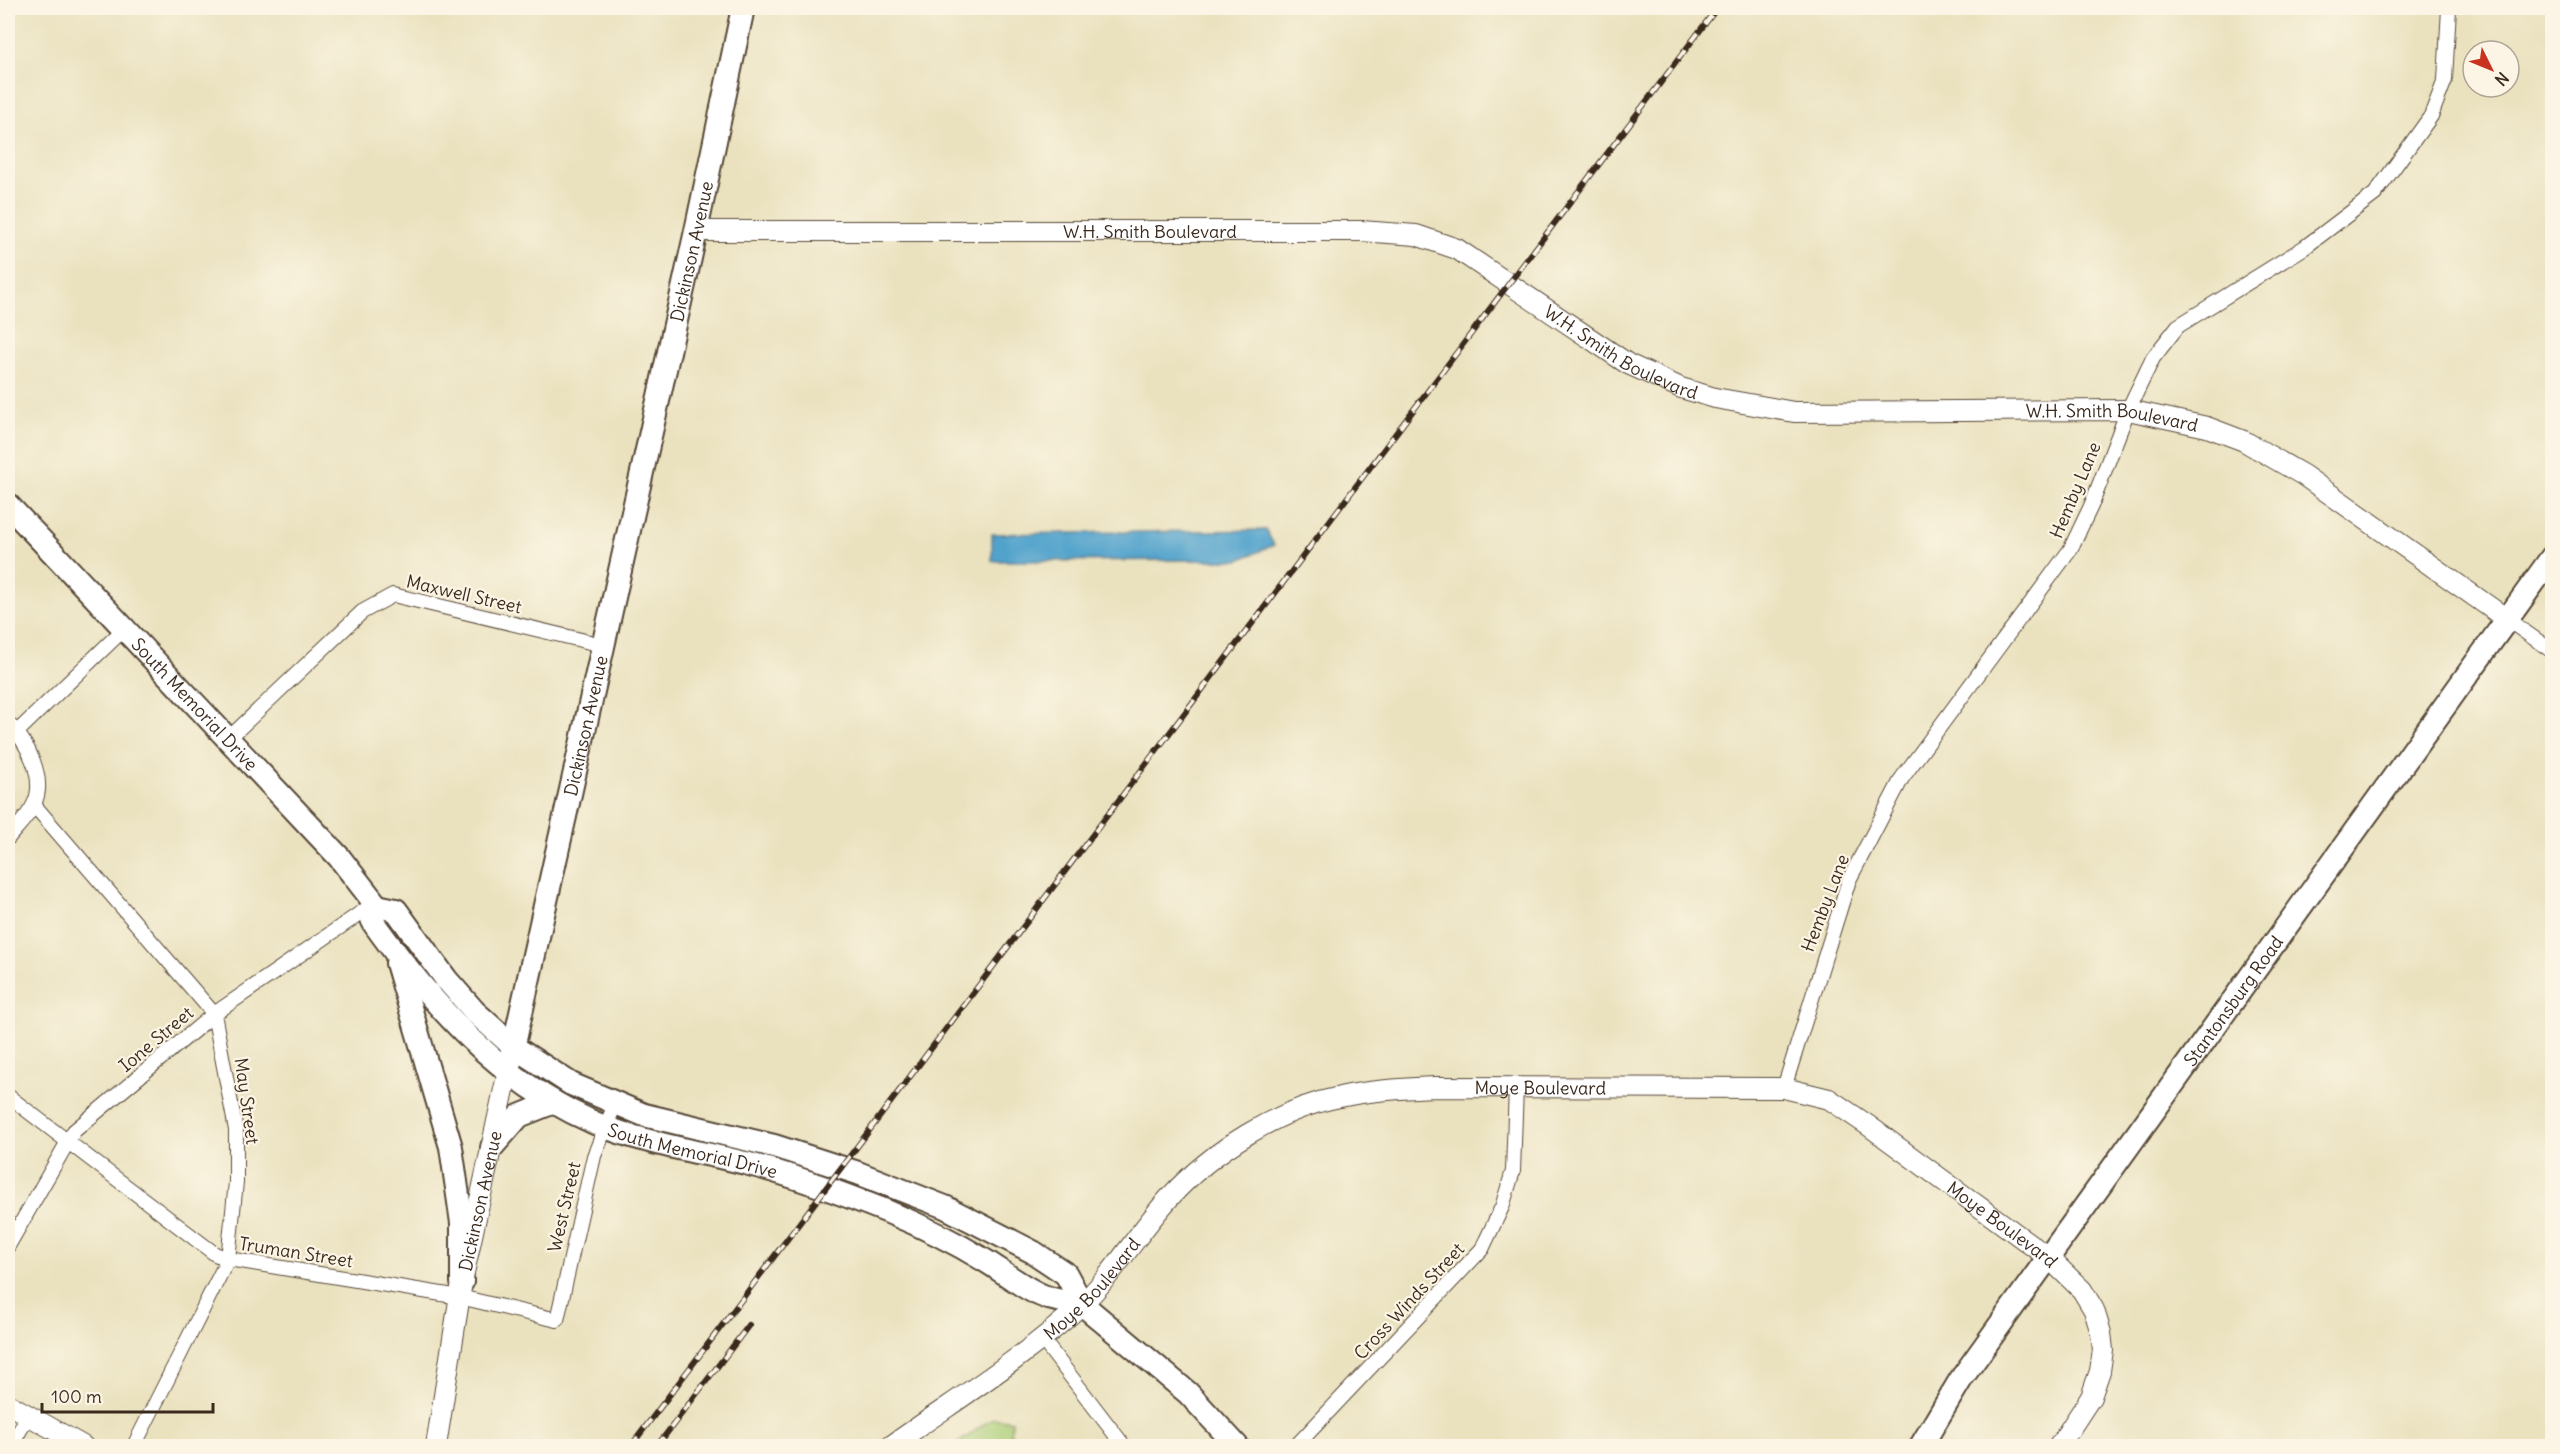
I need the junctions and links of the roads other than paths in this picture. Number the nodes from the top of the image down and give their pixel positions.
1 (743, 8) edge
2 (2449, 8) edge
3 (696, 231) junction
4 (2128, 410) junction
5 (8, 505) edge
6 (2553, 557) edge
7 (2508, 621) junction
8 (124, 629) junction
9 (602, 645) junction
10 (2553, 651) edge
11 (12, 727) edge
12 (228, 739) junction
13 (34, 805) junction
14 (8, 838) edge
15 (376, 905) junction
16 (394, 953) junction
17 (214, 1014) junction
18 (514, 1047) junction
19 (508, 1071) junction
20 (1516, 1087) junction
21 (1784, 1088) junction
22 (8, 1096) edge
23 (554, 1102) junction
24 (615, 1104) junction
25 (607, 1127) junction
26 (67, 1142) junction
27 (492, 1147) junction
28 (8, 1246) edge
29 (2049, 1258) junction
30 (228, 1259) junction
31 (461, 1289) junction
32 (1082, 1304) junction
33 (557, 1320) joint
34 (1042, 1339) junction
35 (8, 1404) edge
36 (28, 1416) junction
37 (11, 1446) edge
38 (83, 1446) edge
39 (134, 1446) edge
40 (436, 1446) edge
41 (891, 1446) edge
42 (1124, 1446) edge
43 (1237, 1446) edge
44 (1296, 1446) edge
45 (1921, 1446) edge
46 (2059, 1446) edge

1 - 3 main road, Dickinson Avenue
2 - 4 street, Hemby Lane
3 - 4 street, W.H. Smith Boulevard
3 - 9 main road, Dickinson Avenue
4 - 7 street, W.H. Smith Boulevard
4 - 21 street, Hemby Lane
5 - 8 main road, South Memorial Drive
6 - 7 main road, Stantonsburg Road
7 - 10 street
7 - 29 main road, Stantonsburg Road
8 - 11 street
8 - 12 main road, South Memorial Drive
9 - 12 street, Maxwell Street
9 - 18 main road, Dickinson Avenue
11 - 13 street
12 - 15 main road, South Memorial Drive
13 - 14 street
13 - 17 street, May Street
15 - 16 main road, South Memorial Drive
15 - 17 street, Ione Street
15 - 18 main road, South Memorial Drive
16 - 19 main road, South Memorial Drive
16 - 31 main road
17 - 26 street, Ione Street
17 - 30 street, May Street
18 - 19 main road, Dickinson Avenue
18 - 24 main road, South Memorial Drive
19 - 23 main road, South Memorial Drive
19 - 27 street, Dickinson Avenue
20 - 21 street, Moye Boulevard
20 - 32 street, Moye Boulevard
20 - 44 street, Cross Winds Street
21 - 29 street, Moye Boulevard
22 - 26 street, Truman Street
23 - 25 main road, South Memorial Drive
23 - 27 main road
24 - 25 street, West Street
24 - 32 main road, South Memorial Drive
25 - 32 main road, South Memorial Drive
25 - 33 street, West Street
26 - 28 street, Ione Street
26 - 30 street, Truman Street
27 - 31 street, Dickinson Avenue
29 - 45 main road, Stantonsburg Road
29 - 46 street, Moye Boulevard
30 - 31 street, Truman Street
30 - 39 street, May Street
31 - 33 street, Truman Street
31 - 40 street, Dickinson Avenue
32 - 34 street, Moye Boulevard
32 - 43 main road, South Memorial Drive
34 - 41 street, Moye Boulevard
34 - 42 street
35 - 36 street
36 - 37 street
36 - 38 street

